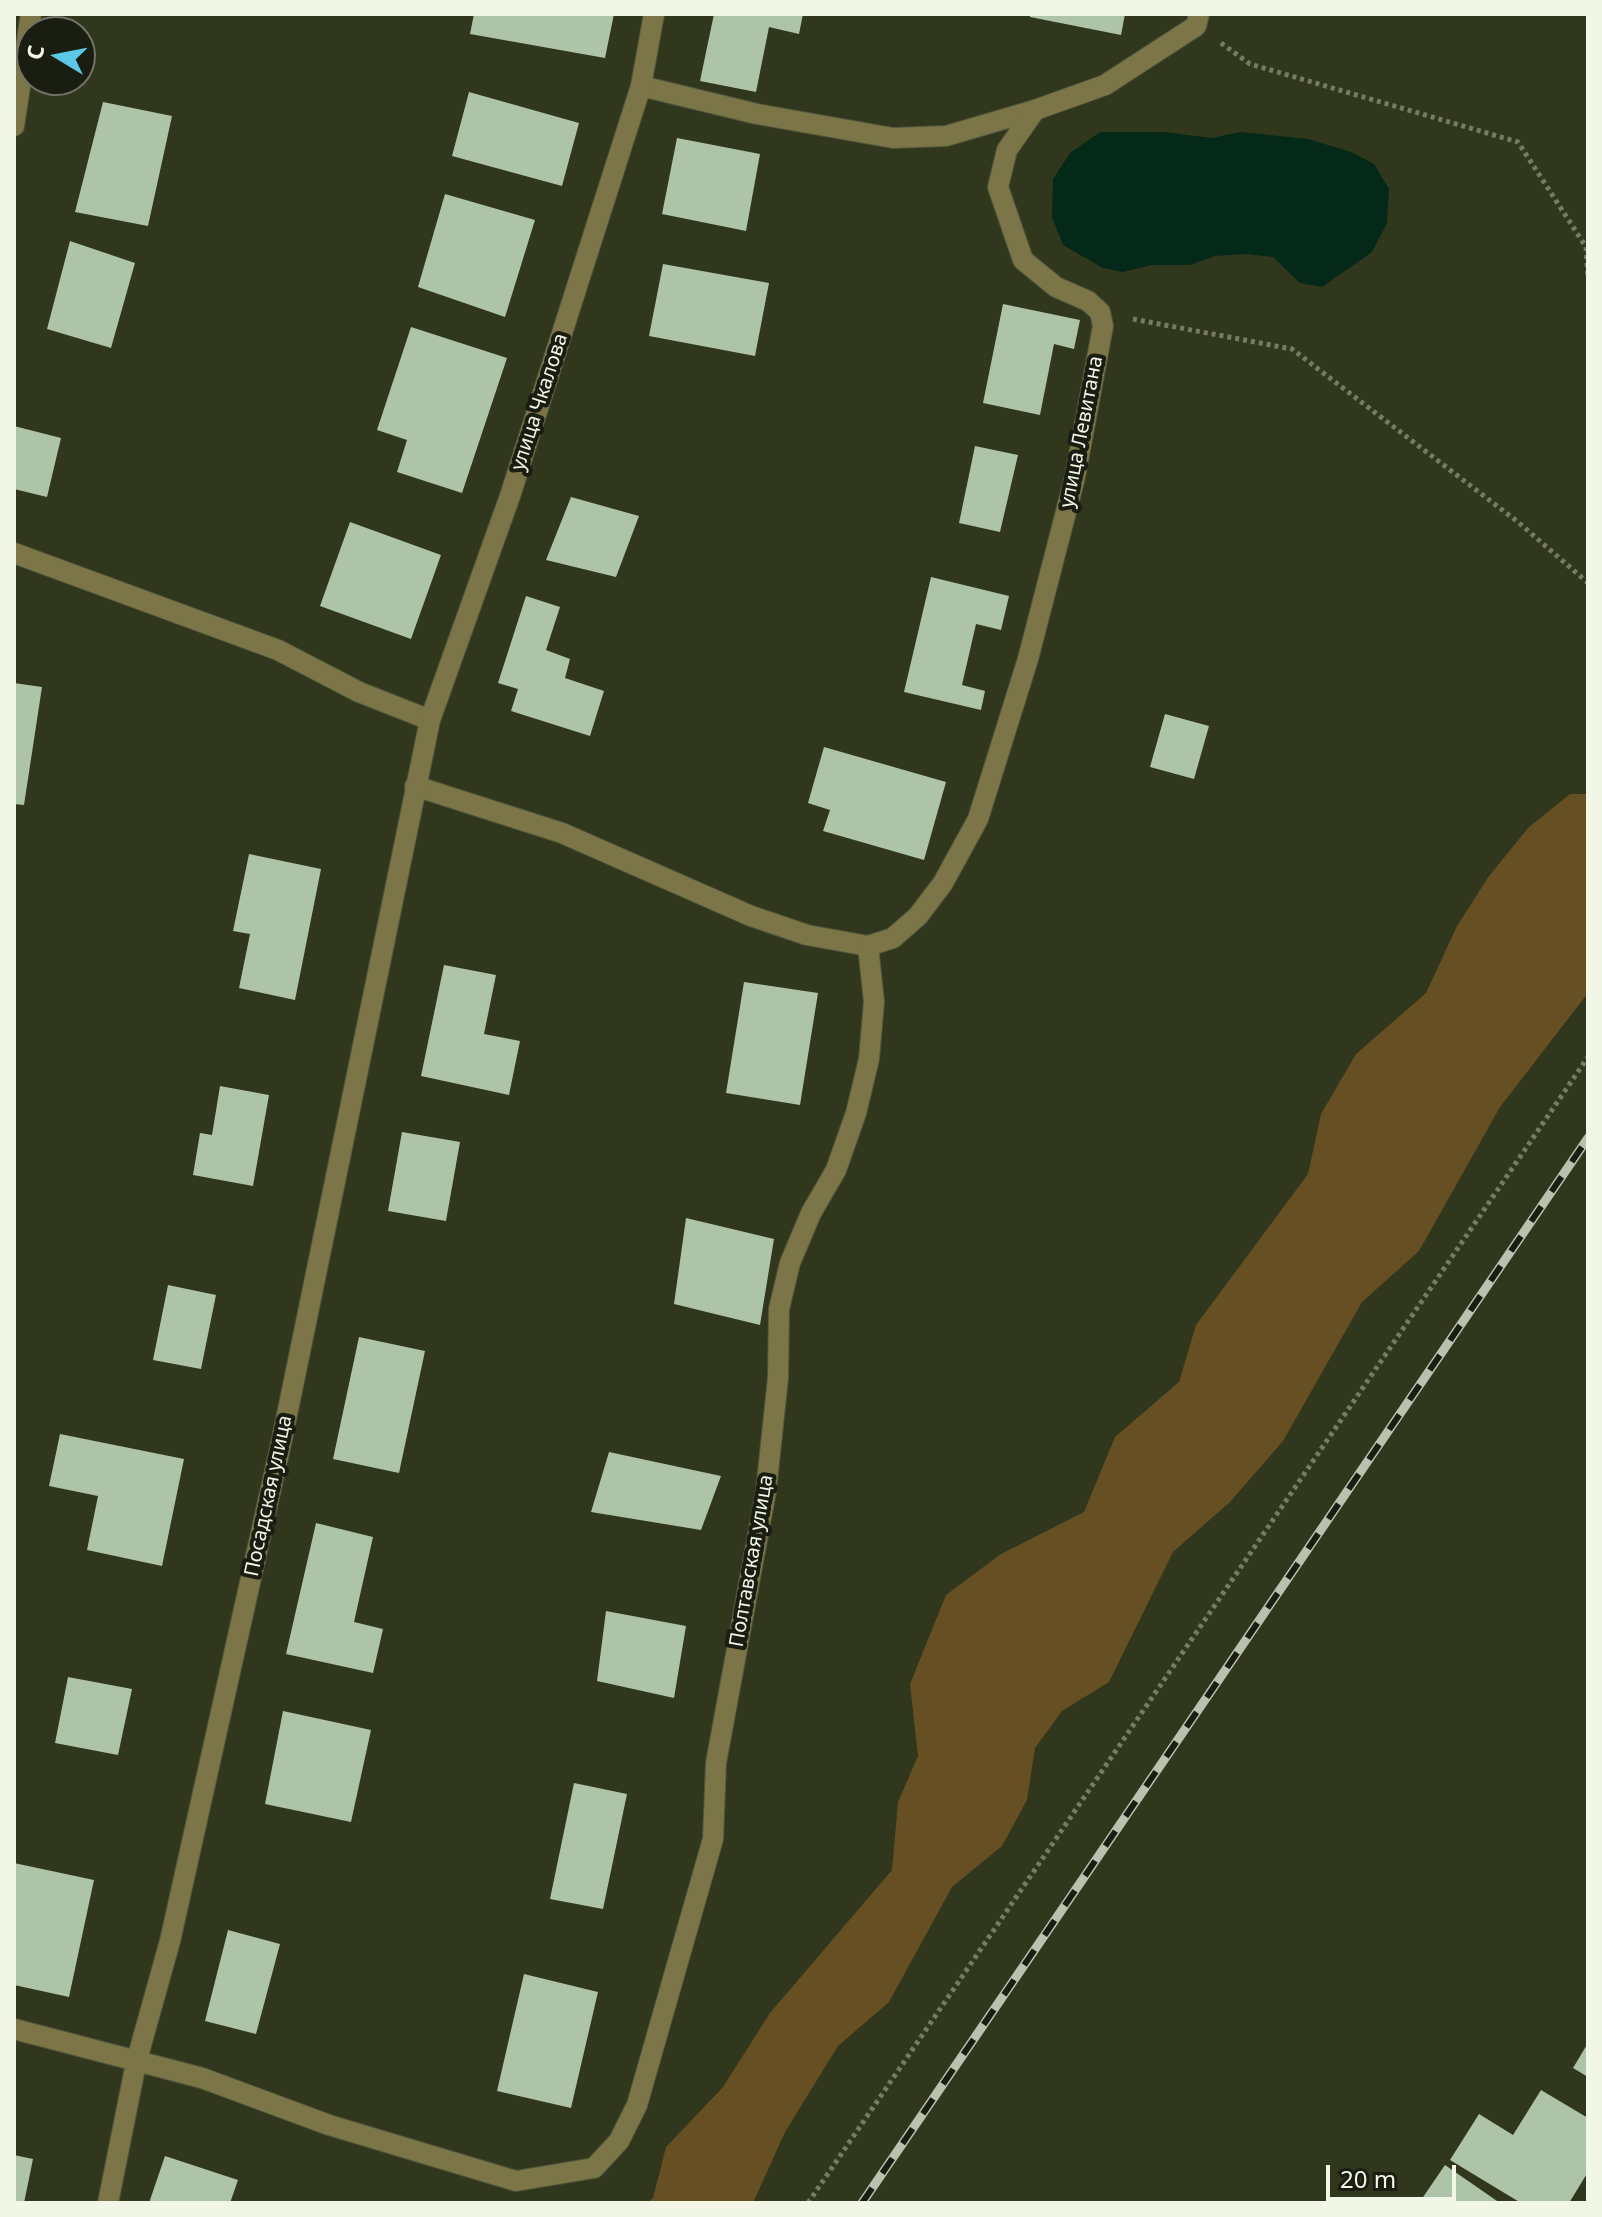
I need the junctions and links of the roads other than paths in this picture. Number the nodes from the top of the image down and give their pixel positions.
1 (31, 14) edge
2 (654, 14) edge
3 (1198, 20) edge
4 (641, 86) junction
5 (1035, 110) junction
6 (14, 126) edge
7 (14, 553) edge
8 (430, 720) junction
9 (415, 786) junction
10 (868, 946) junction
11 (14, 2029) edge
12 (136, 2063) junction
13 (108, 2203) edge

1 - 6 street
2 - 4 street, улица Чкалова
3 - 5 street
4 - 5 street
4 - 8 street, улица Чкалова
5 - 10 street, улица Левитана
7 - 8 street
8 - 9 street, улица Чкалова
9 - 10 street
9 - 12 street, Посадская улица
10 - 12 street, Полтавская улица
11 - 12 street
12 - 13 street, Посадская улица

